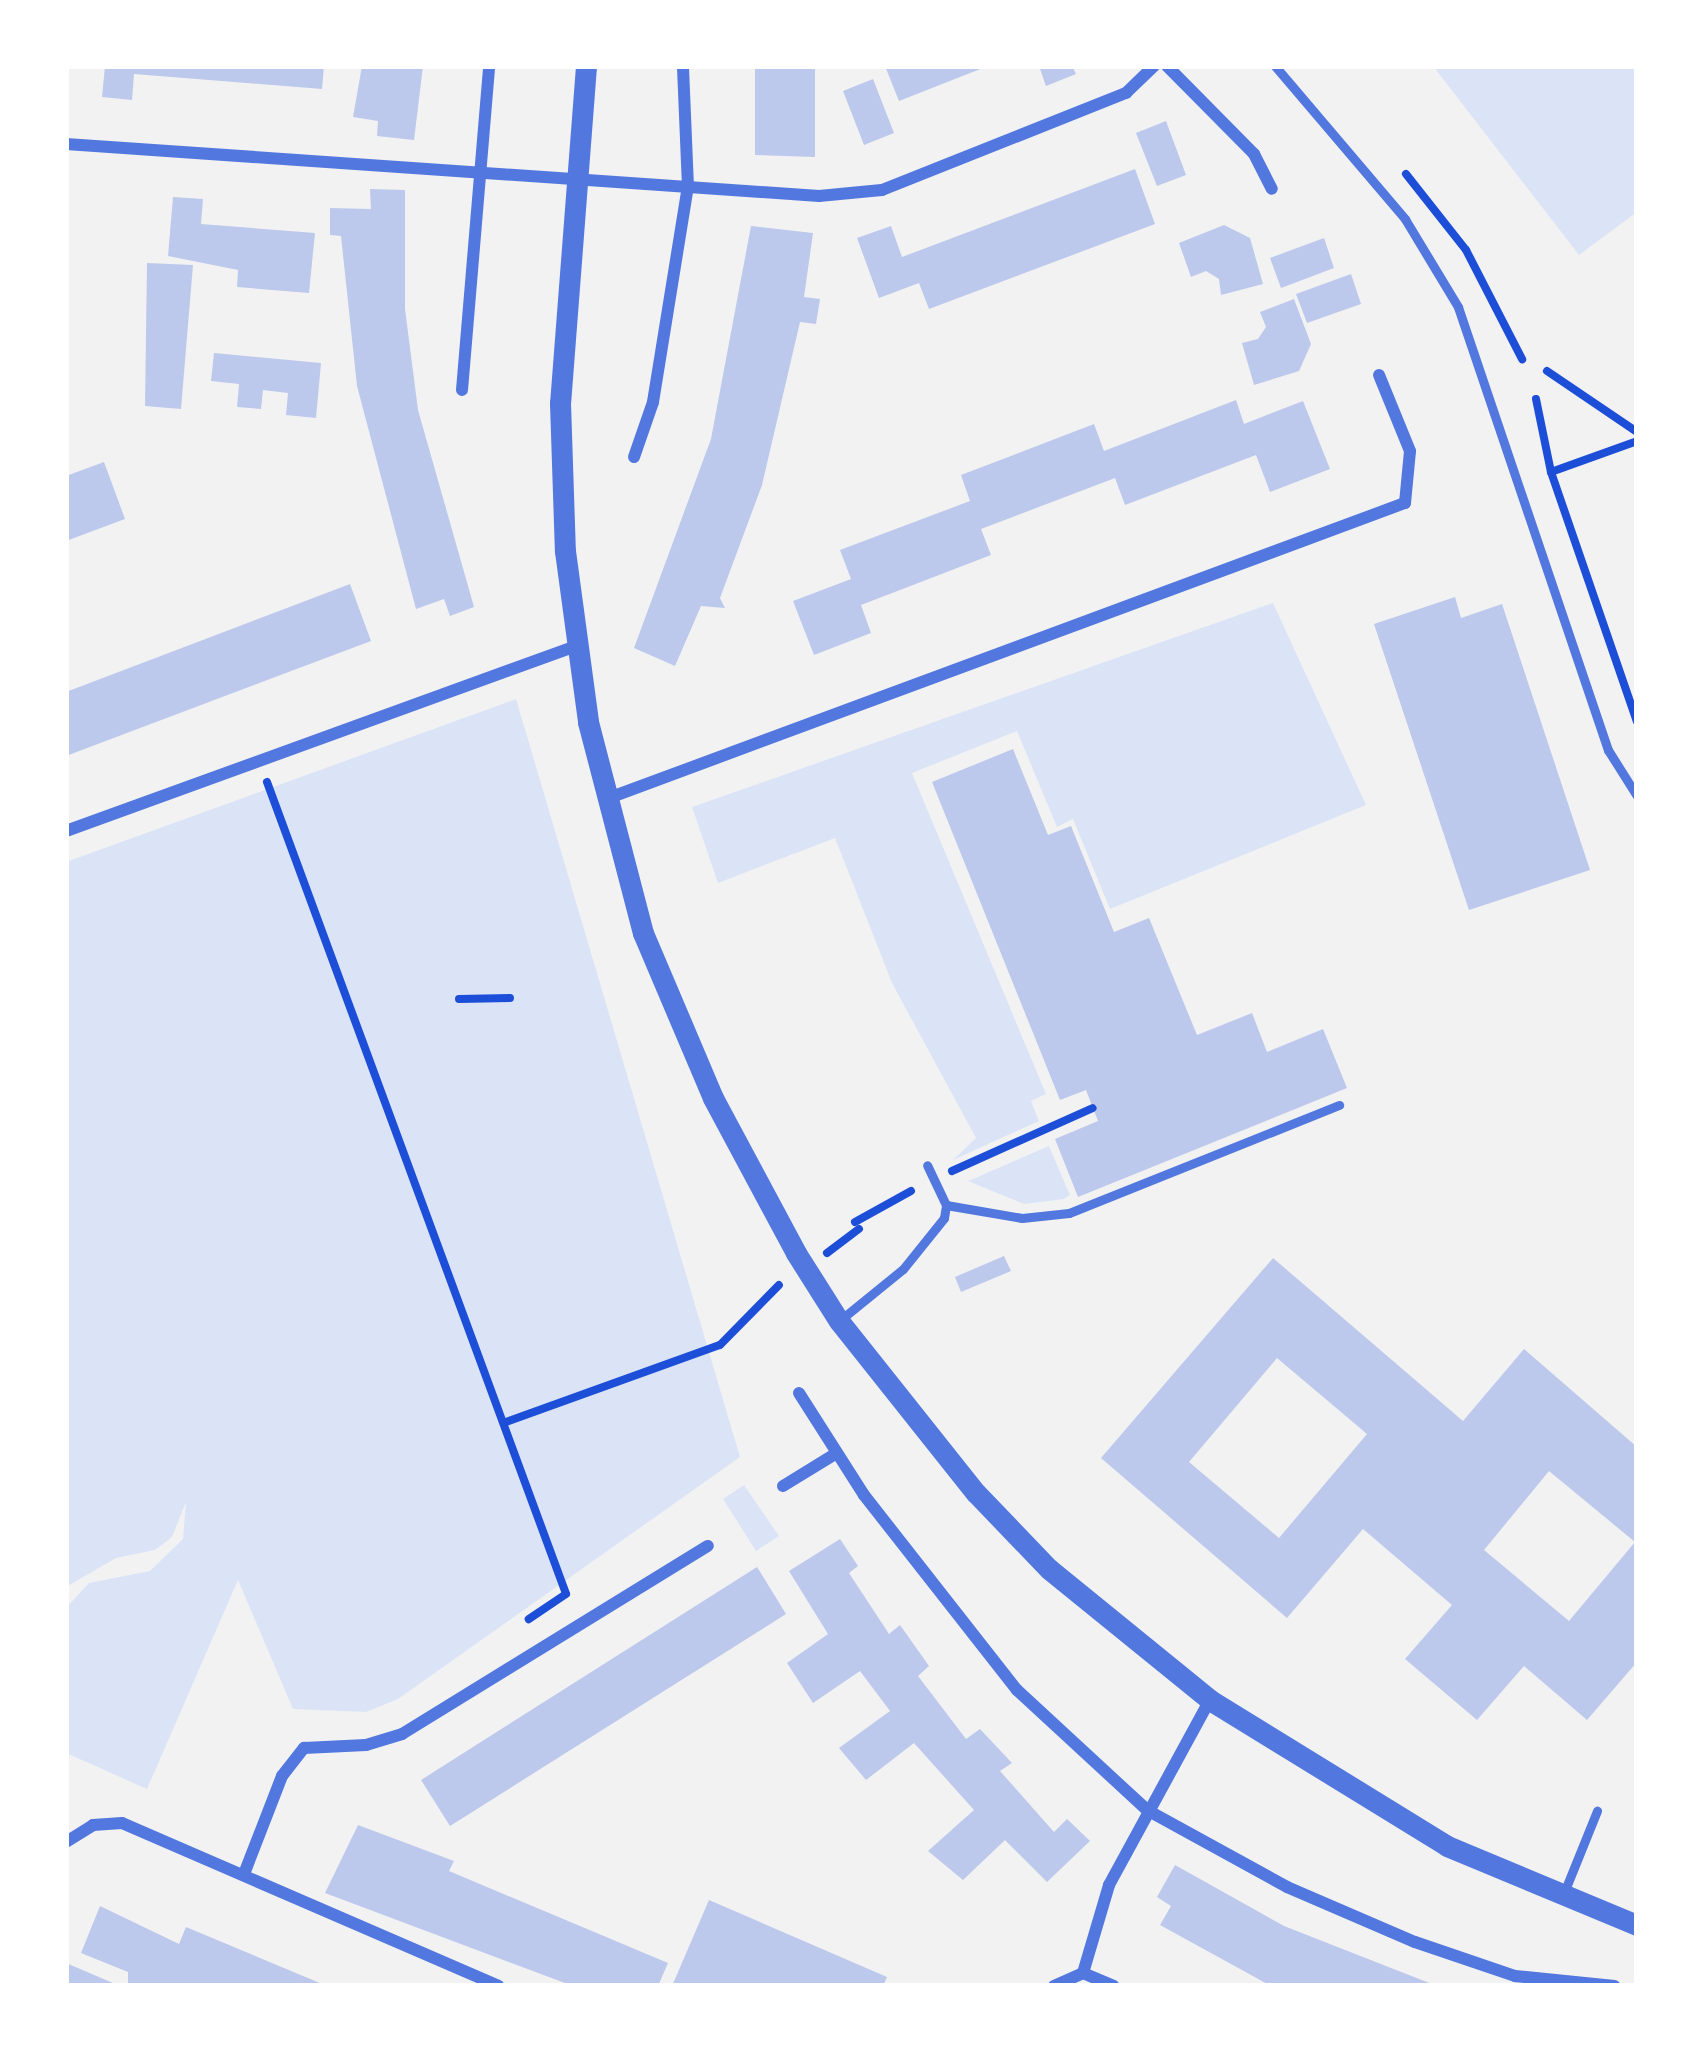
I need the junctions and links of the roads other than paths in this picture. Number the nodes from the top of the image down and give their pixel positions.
1 (489, 66) edge
2 (586, 66) edge
3 (683, 66) edge
4 (1154, 66) edge
5 (1167, 66) edge
6 (1275, 66) edge
7 (66, 141) edge
8 (478, 176) junction
9 (575, 178) junction
10 (688, 187) junction
11 (1272, 189) dead end
12 (1379, 375) dead end
13 (462, 390) dead end
14 (634, 457) dead end
15 (576, 646) junction
16 (1637, 796) edge
17 (606, 799) junction
18 (66, 831) edge
19 (1339, 1105) dead end
20 (927, 1165) dead end
21 (946, 1204) junction
22 (839, 1321) junction
23 (799, 1393) dead end
24 (835, 1454) junction
25 (783, 1486) dead end
26 (708, 1546) dead end
27 (1210, 1700) junction
28 (1147, 1810) junction
29 (1597, 1811) dead end
30 (66, 1842) edge
31 (244, 1874) junction
32 (1562, 1896) junction
33 (1637, 1925) edge
34 (1083, 1973) junction
35 (497, 1986) edge
36 (1054, 1986) edge
37 (1113, 1986) edge
38 (1615, 1986) edge

1 - 8 street
2 - 9 street
3 - 10 street
4 - 10 street
5 - 11 street
6 - 16 lane
7 - 8 street
8 - 9 street
8 - 13 street
9 - 10 street
9 - 15 street
10 - 14 street
12 - 17 street
15 - 17 street
15 - 18 street
17 - 22 street
19 - 21 lane
20 - 21 lane
21 - 22 lane
22 - 27 street
23 - 24 street
24 - 25 street
24 - 28 street
26 - 31 street
27 - 28 street
27 - 32 street
28 - 34 street
28 - 38 street
29 - 32 lane
30 - 31 street
31 - 35 street
32 - 33 street
34 - 36 street
34 - 37 street

